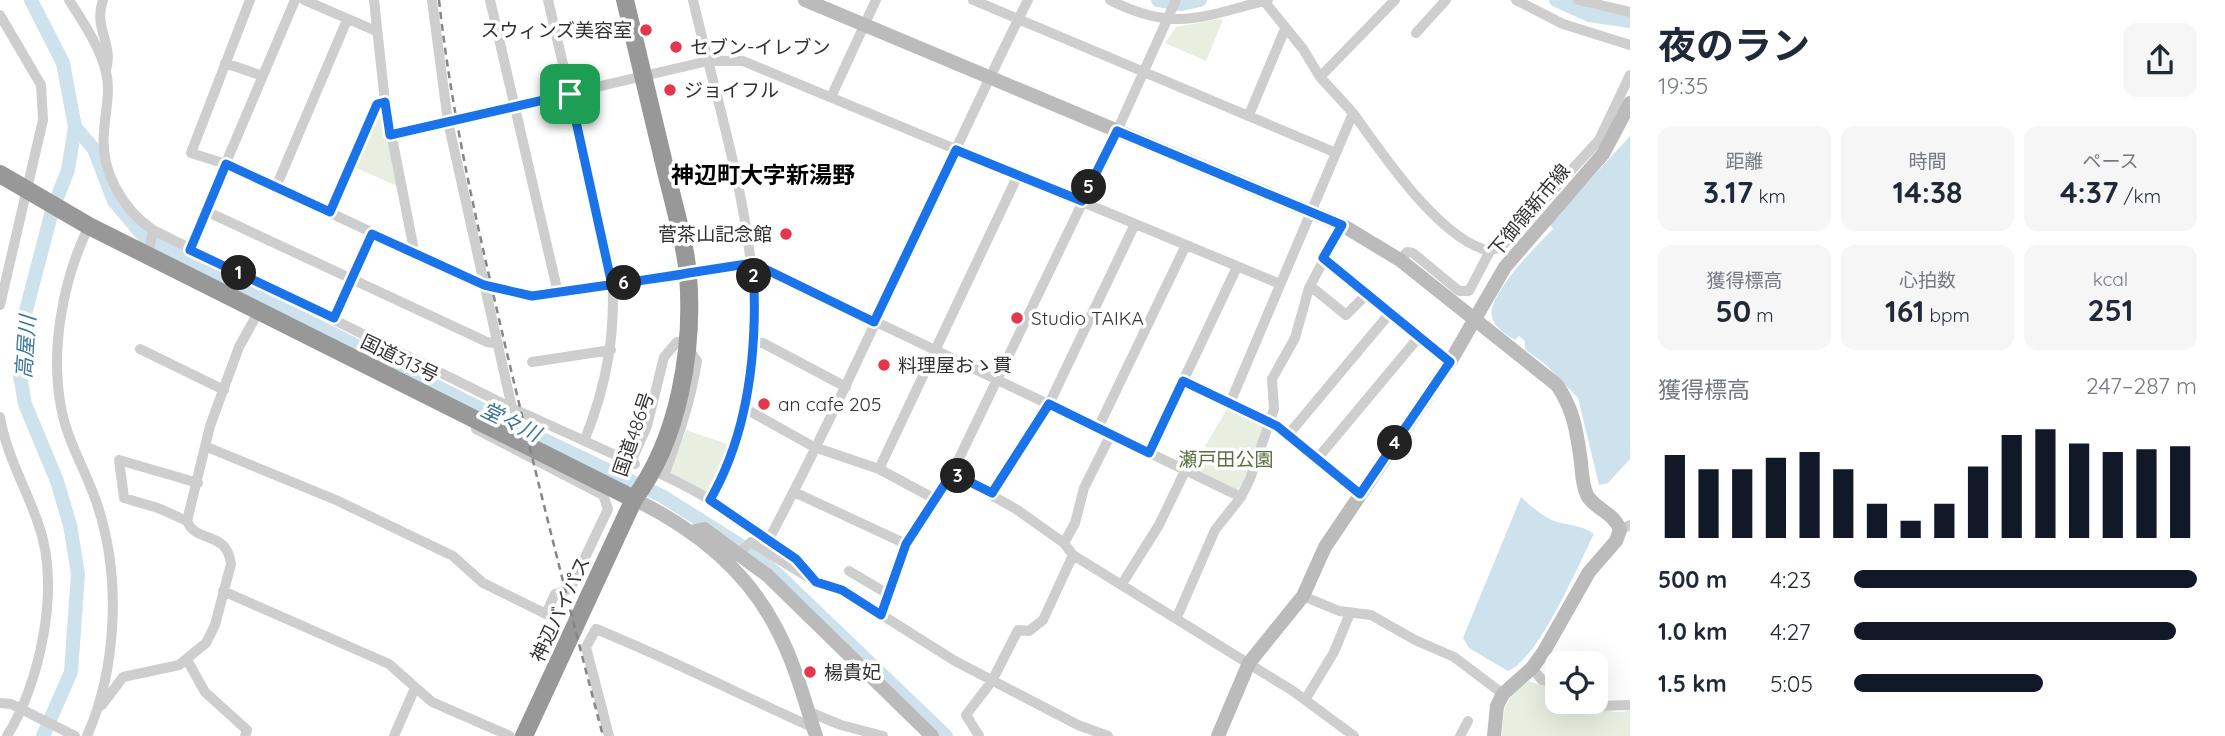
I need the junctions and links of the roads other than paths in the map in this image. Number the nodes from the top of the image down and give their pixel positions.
1 (69, 0) edge
2 (103, 0) edge
3 (250, 0) edge
4 (295, 0) edge
5 (304, 0) edge
6 (374, 0) edge
7 (432, 0) edge
8 (490, 0) edge
9 (548, 0) edge
10 (616, 0) edge
11 (625, 0) edge
12 (694, 0) edge
13 (805, 0) edge
14 (876, 0) edge
15 (973, 0) edge
16 (1028, 0) edge
17 (1110, 0) edge
18 (1176, 0) edge
19 (1395, 0) edge
20 (1446, 0) edge
21 (1516, 0) edge
22 (1578, 0) edge
23 (1266, 1) edge
24 (1630, 12) edge
25 (0, 15) edge
26 (1171, 16) junction
27 (1018, 18) junction
28 (347, 20) junction
29 (865, 26) junction
30 (1285, 29) junction
31 (376, 31) junction
32 (1416, 33) dead end
33 (1630, 45) edge
34 (708, 61) junction
35 (225, 62) junction
36 (106, 70) junction
37 (1144, 72) junction
38 (1630, 75) edge
39 (263, 76) junction
40 (1320, 77) junction
41 (639, 78) junction
42 (991, 79) junction
43 (570, 94) junction
44 (831, 97) junction
45 (385, 102) junction
46 (1630, 103) edge
47 (515, 107) junction
48 (1353, 113) junction
49 (1249, 115) junction
50 (448, 122) junction
51 (1117, 131) junction
52 (390, 135) junction
53 (956, 150) junction
54 (1334, 152) junction
55 (226, 164) junction
56 (0, 174) edge
57 (1018, 175) junction
58 (276, 187) junction
59 (30, 193) junction
60 (1082, 201) junction
61 (208, 212) junction
62 (330, 212) junction
63 (1310, 212) junction
64 (86, 225) junction
65 (1135, 225) junction
66 (1342, 225) junction
67 (152, 233) junction
68 (372, 234) junction
69 (1186, 245) junction
70 (190, 250) junction
71 (412, 250) junction
72 (1490, 251) junction
73 (149, 252) junction
74 (1323, 258) junction
75 (1400, 260) junction
76 (753, 263) junction
77 (1237, 267) junction
78 (684, 274) junction
79 (351, 278) junction
80 (1280, 284) junction
81 (484, 285) junction
82 (612, 285) junction
83 (1309, 288) junction
84 (558, 293) junction
85 (1367, 294) junction
86 (0, 303) edge
87 (259, 311) junction
88 (1390, 313) junction
89 (334, 318) junction
90 (1475, 320) junction
91 (874, 322) junction
92 (1418, 338) junction
93 (498, 344) junction
94 (753, 344) junction
95 (682, 345) junction
96 (140, 349) dead end
97 (611, 350) junction
98 (934, 351) junction
99 (532, 362) dead end
100 (1450, 362) junction
101 (996, 380) junction
102 (1183, 381) junction
103 (846, 387) junction
104 (224, 390) junction
105 (419, 391) junction
106 (1230, 403) junction
107 (1049, 404) junction
108 (512, 408) junction
109 (744, 408) junction
110 (0, 417) edge
111 (1271, 424) junction
112 (1098, 428) junction
113 (1111, 434) junction
114 (1288, 435) junction
115 (585, 439) junction
116 (207, 447) junction
117 (814, 447) junction
118 (1149, 453) junction
119 (1317, 459) junction
120 (879, 469) junction
121 (1185, 471) junction
122 (952, 473) junction
123 (643, 479) junction
124 (198, 483) junction
125 (794, 492) junction
126 (992, 493) junction
127 (1360, 494) junction
128 (1241, 497) junction
129 (933, 498) junction
130 (710, 500) junction
131 (187, 521) junction
132 (1625, 527) edge
133 (692, 532) junction
134 (769, 540) junction
135 (1064, 543) junction
136 (906, 544) junction
137 (739, 554) junction
138 (1073, 555) junction
139 (849, 571) dead end
140 (816, 582) junction
141 (1122, 583) junction
142 (223, 591) junction
143 (888, 594) junction
144 (1303, 596) junction
145 (1350, 613) junction
146 (881, 615) junction
147 (1177, 617) junction
148 (187, 660) junction
149 (1250, 663) junction
150 (1532, 668) junction
151 (992, 681) junction
152 (1545, 681) edge
153 (415, 688) junction
154 (1503, 694) junction
155 (1305, 700) junction
156 (0, 703) edge
157 (1630, 705) edge
158 (99, 706) junction
159 (1608, 706) edge
160 (25, 711) junction
161 (1468, 720) dead end
162 (813, 727) edge
163 (7, 736) edge
164 (75, 736) edge
165 (87, 736) edge
166 (244, 736) edge
167 (394, 736) edge
168 (510, 736) edge
169 (524, 736) edge
170 (609, 736) edge
171 (883, 736) edge
172 (932, 736) edge
173 (979, 736) edge
174 (1108, 736) edge
175 (1219, 736) edge
176 (1354, 736) edge
177 (1460, 736) edge
178 (1494, 736) edge

1 - 36 street
2 - 36 street
3 - 35 street
4 - 39 street
5 - 28 street
6 - 31 street
7 - 50 street
8 - 47 street
9 - 43 street
10 - 41 highway, 国道486号
11 - 41 highway, 国道486号
12 - 34 street
13 - 29 street
14 - 29 street
15 - 27 street
16 - 27 street
17 - 26 street
18 - 26 street
19 - 40 street
20 - 32 street
21 - 33 street
22 - 24 street
23 - 26 street
23 - 30 street
25 - 59 street
26 - 37 street
27 - 37 street
27 - 42 street
28 - 31 street
28 - 58 street
29 - 42 street
29 - 44 street
30 - 40 street
30 - 49 street
31 - 45 street
34 - 41 street
34 - 44 street
34 - 76 street
35 - 39 street
35 - 55 street
36 - 67 street
37 - 49 street
37 - 51 street
38 - 72 street
39 - 55 street
40 - 48 street
41 - 43 street
41 - 78 highway, 国道486号
42 - 51 street
42 - 53 street
43 - 47 street
43 - 82 street
44 - 53 street
45 - 52 street
45 - 62 street
46 - 90 street, 下御領新市線
47 - 50 street
47 - 84 street
48 - 54 street
48 - 72 street
49 - 54 street
50 - 52 street
50 - 81 street
51 - 60 street
51 - 63 street
52 - 71 street
53 - 57 street
53 - 91 street
54 - 63 street
55 - 58 street
55 - 61 street
56 - 59 highway, 国道313号
57 - 60 street
57 - 98 street
58 - 62 street
59 - 64 highway, 国道313号
59 - 86 street
60 - 65 street
60 - 101 street
61 - 70 street
61 - 79 street
62 - 68 street
63 - 66 street
63 - 80 street
64 - 73 highway, 国道313号
64 - 158 street
65 - 69 street
65 - 107 street
66 - 74 street
66 - 75 street
67 - 70 street
67 - 73 street
68 - 71 street
68 - 79 street
69 - 77 street
69 - 112 street
70 - 89 street
71 - 81 street
72 - 75 street
73 - 87 highway, 国道313号
74 - 83 street
74 - 85 street
75 - 90 street
76 - 78 street
76 - 91 street
76 - 94 street
77 - 80 street
77 - 102 street
78 - 82 street
78 - 95 highway, 国道486号
79 - 89 street
79 - 93 street
80 - 106 street
81 - 84 street
81 - 93 street
82 - 84 street
82 - 97 street
83 - 85 street
83 - 111 street
85 - 88 street
87 - 104 street
87 - 105 highway, 国道313号
88 - 92 street
88 - 114 street
89 - 108 street
90 - 100 street, 下御領新市線
90 - 132 street
91 - 98 street
91 - 103 street
92 - 100 street
92 - 119 street
93 - 108 street
94 - 103 street
94 - 109 street
95 - 123 highway, 国道486号
95 - 123 street
96 - 104 street
97 - 99 street
97 - 115 street
98 - 101 street
98 - 120 street
100 - 127 street, 下御領新市線
101 - 107 street
101 - 122 street
102 - 106 street
102 - 118 street
103 - 117 street
104 - 116 street
105 - 116 street
105 - 123 highway, 国道313号
106 - 111 street
107 - 112 street
107 - 126 street
108 - 115 street
109 - 117 street
109 - 130 street
110 - 160 street
111 - 114 street
111 - 128 street
112 - 113 street
113 - 118 street
113 - 135 street
114 - 119 street
115 - 123 street
116 - 124 street
117 - 120 street
117 - 125 street
118 - 121 street
119 - 127 street
120 - 129 street
121 - 128 street
121 - 141 street
122 - 126 street
122 - 129 street
123 - 130 street
123 - 133 street
123 - 169 highway, 神辺バイパス
124 - 131 street
124 - 131 street
125 - 134 street
125 - 136 street
126 - 135 street
127 - 144 street, 下御領新市線
128 - 147 street
129 - 136 street
130 - 134 street
131 - 142 street
132 - 150 street
133 - 137 street
133 - 162 street
134 - 140 street
135 - 138 street
136 - 143 street
137 - 140 street
137 - 172 street
138 - 141 street
138 - 151 street
139 - 143 street
140 - 146 street
141 - 147 street
142 - 148 street
142 - 153 street
143 - 146 street
144 - 145 street
144 - 149 street, 下御領新市線
145 - 154 street
145 - 155 street
146 - 151 street
147 - 149 street
148 - 158 street
148 - 166 street
149 - 155 street
149 - 175 street, 下御領新市線
150 - 152 street
150 - 154 street
151 - 173 street
151 - 174 street
153 - 167 street
153 - 168 street
154 - 178 street
155 - 176 street
156 - 160 street
157 - 159 street
158 - 165 street
160 - 163 street
160 - 164 street
161 - 177 street
162 - 170 street
162 - 171 street

